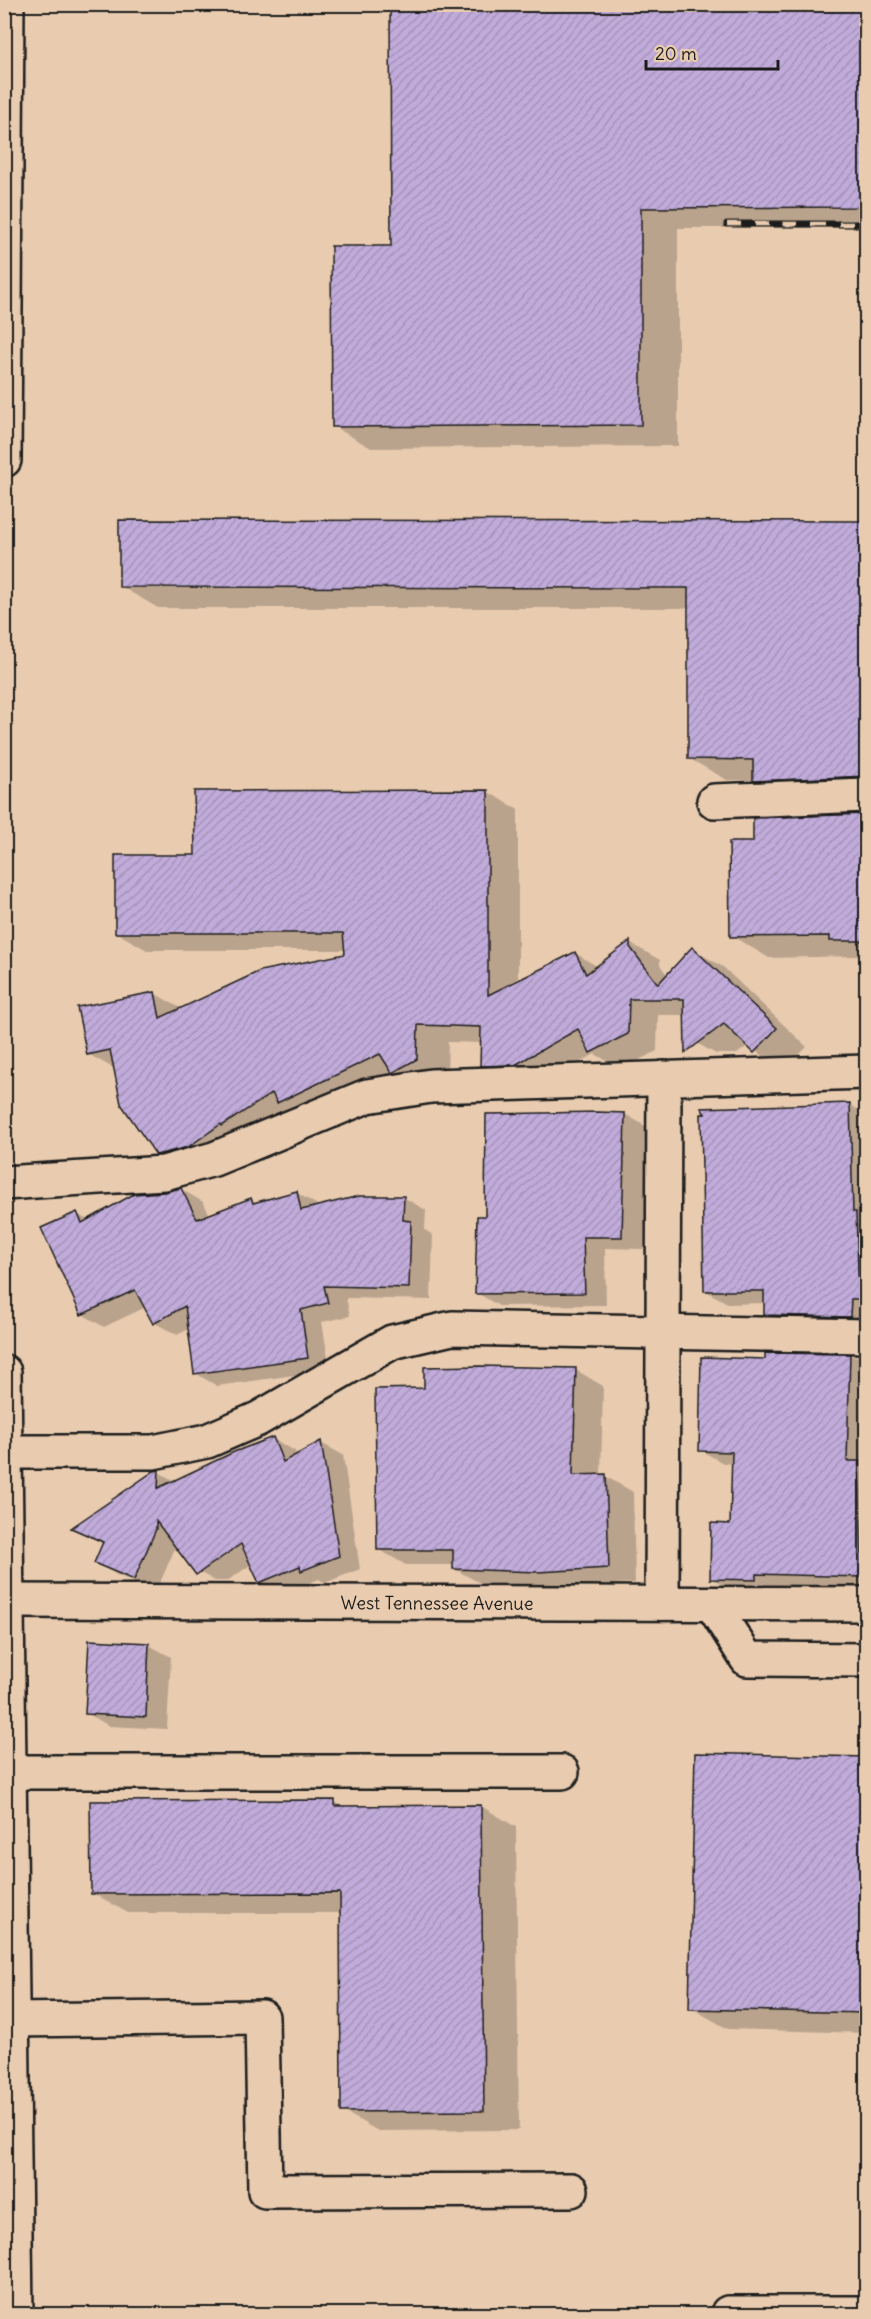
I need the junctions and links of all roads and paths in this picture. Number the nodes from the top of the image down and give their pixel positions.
1 (7, 4) edge
2 (4, 460) edge
3 (867, 795) edge
4 (714, 801) dead end
5 (867, 1072) edge
6 (664, 1078) junction
7 (4, 1183) edge
8 (663, 1331) junction
9 (867, 1336) edge
10 (4, 1372) edge
11 (6, 1452) edge
12 (7, 1602) junction
13 (662, 1603) junction
14 (712, 1604) junction
15 (867, 1604) edge
16 (867, 1660) edge
17 (9, 1772) junction
18 (562, 1772) dead end
19 (11, 2020) junction
20 (571, 2190) dead end
21 (728, 2313) edge
22 (867, 2313) edge
23 (16, 2314) edge

1 - 2 street
3 - 4 street
5 - 6 street
6 - 7 street
6 - 8 street
8 - 9 street
8 - 11 street
8 - 13 street
10 - 11 street
11 - 12 street
12 - 13 street, West Tennessee Avenue
12 - 17 street
13 - 14 street, West Tennessee Avenue
14 - 15 street, West Tennessee Avenue
14 - 16 street
17 - 18 street
17 - 19 street
19 - 20 street
19 - 23 street
21 - 22 street

